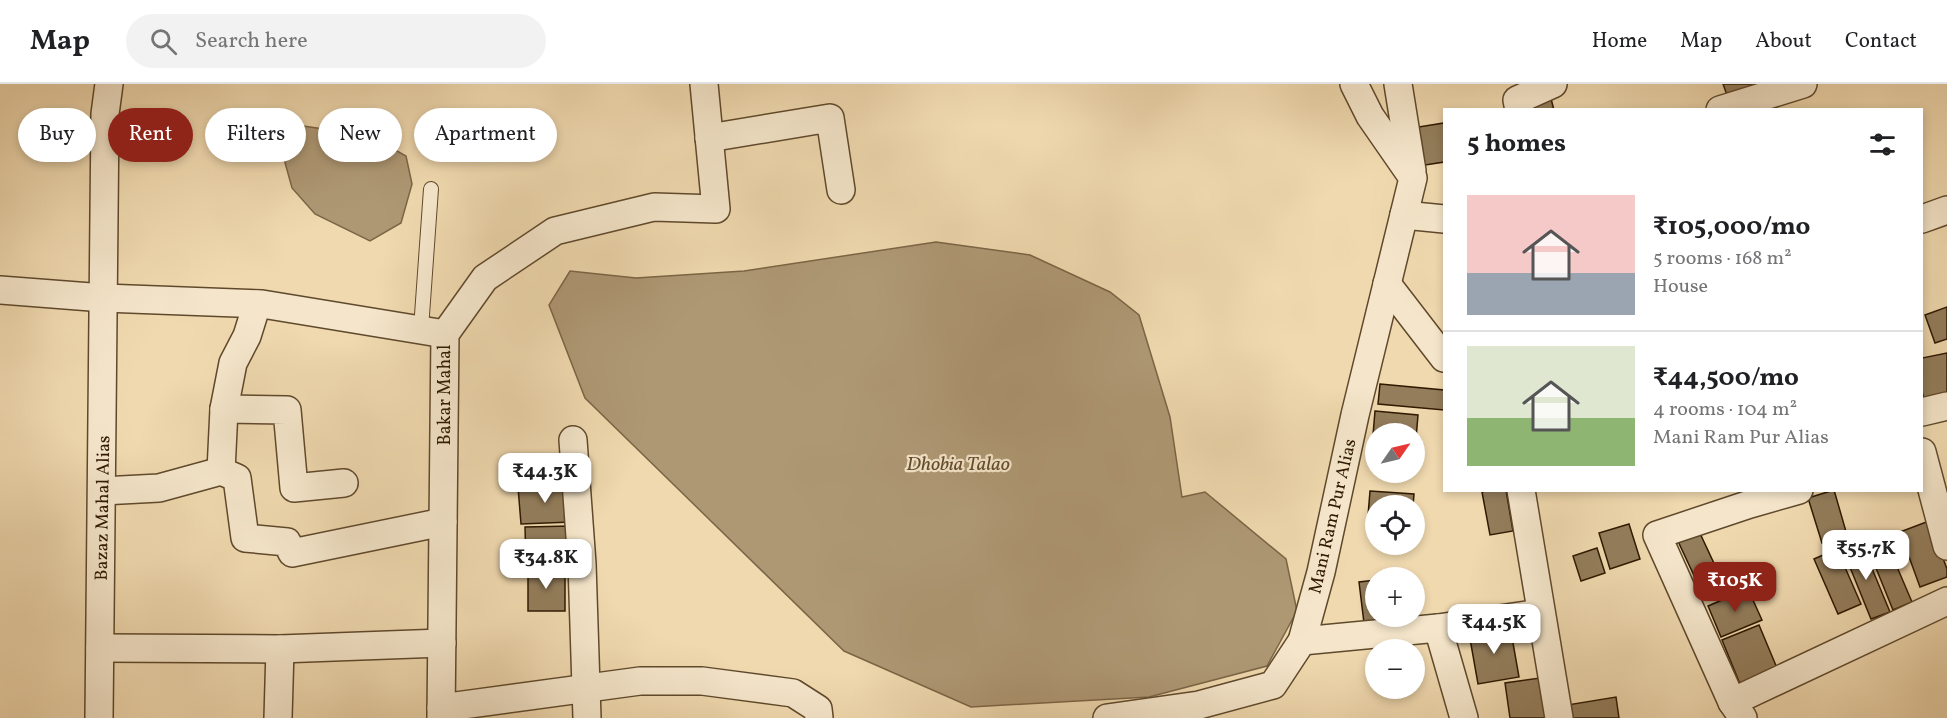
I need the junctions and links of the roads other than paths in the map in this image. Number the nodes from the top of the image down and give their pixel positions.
1 (109, 84) edge
2 (704, 84) edge
3 (1354, 84) edge
4 (1398, 84) edge
5 (1552, 84) edge
6 (1803, 84) edge
7 (1519, 108) edge
8 (1726, 108) edge
9 (709, 138) junction
10 (1413, 178) junction
11 (431, 189) dead end
12 (841, 190) dead end
13 (1947, 210) edge
14 (1404, 214) junction
15 (1443, 219) edge
16 (1923, 219) edge
17 (1387, 284) junction
18 (0, 290) edge
19 (104, 298) junction
20 (257, 304) junction
21 (433, 331) junction
22 (1443, 357) edge
23 (1947, 406) edge
24 (224, 409) junction
25 (1923, 412) edge
26 (573, 440) dead end
27 (1923, 459) edge
28 (221, 471) junction
29 (344, 483) dead end
30 (102, 491) junction
31 (1521, 492) edge
32 (1784, 492) edge
33 (1748, 497) edge
34 (443, 522) junction
35 (1947, 546) edge
36 (1947, 601) edge
37 (1541, 613) junction
38 (1438, 628) junction
39 (1302, 641) junction
40 (442, 642) junction
41 (100, 648) junction
42 (280, 649) junction
43 (586, 688) junction
44 (1738, 710) edge
45 (441, 713) edge
46 (99, 718) edge
47 (278, 718) edge
48 (587, 718) edge
49 (819, 718) edge
50 (1107, 718) edge
51 (1464, 718) edge
52 (1559, 718) edge

1 - 19 street, Bazaz Mahal Alias
2 - 9 street, Bakar Mahal
3 - 10 street
4 - 10 street
5 - 7 street
6 - 8 street
9 - 12 street
9 - 21 street, Bakar Mahal
10 - 14 street, Mani Ram Pur Alias
11 - 21 lane
13 - 16 street
14 - 15 street
14 - 17 street, Mani Ram Pur Alias
17 - 22 street
17 - 39 street, Mani Ram Pur Alias
18 - 19 street
19 - 20 street
19 - 30 street, Bazaz Mahal Alias
20 - 21 street
20 - 24 street
21 - 34 street, Bakar Mahal
23 - 25 street
24 - 28 street
24 - 29 street
26 - 43 street
27 - 35 street
28 - 30 street
28 - 34 street
30 - 41 street, Bazaz Mahal Alias
31 - 37 street
32 - 33 street
33 - 44 street
34 - 40 street, Bakar Mahal
36 - 44 street
37 - 38 street
37 - 52 street
38 - 39 street
38 - 51 street
39 - 50 street, Mani Ram Pur Alias
40 - 42 street
40 - 45 street, Bakar Mahal
41 - 42 street
41 - 46 street, Bazaz Mahal Alias
42 - 47 street
43 - 45 street
43 - 48 street
43 - 49 street

